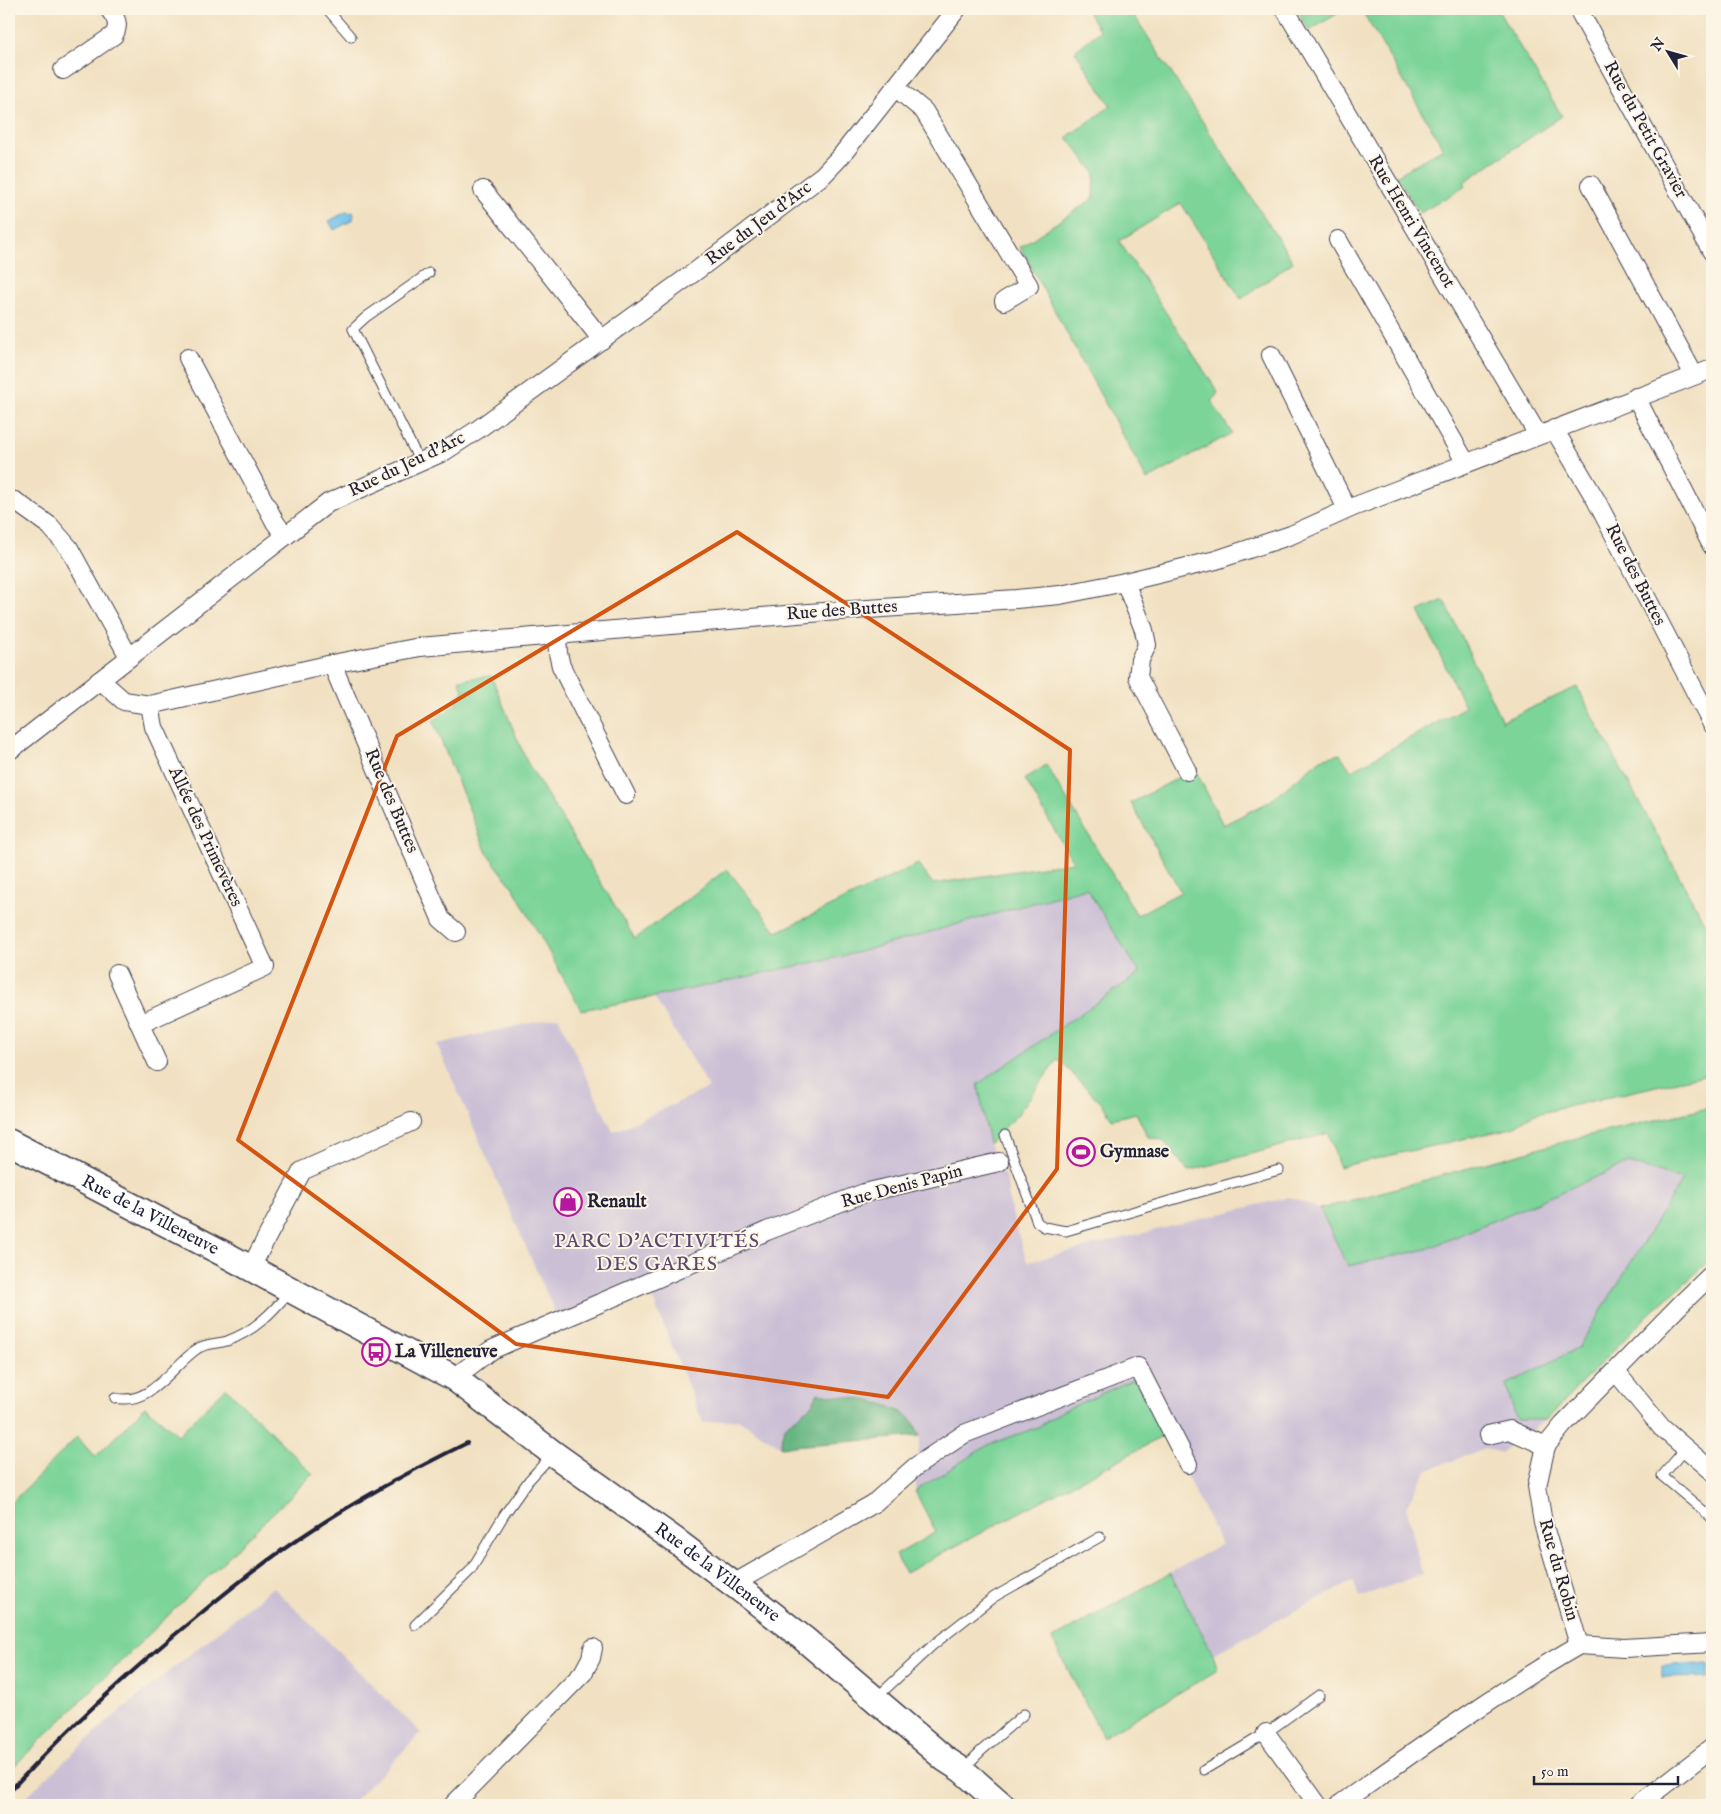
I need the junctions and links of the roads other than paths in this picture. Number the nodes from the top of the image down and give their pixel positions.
1 (109, 9) edge
2 (327, 9) edge
3 (957, 9) edge
4 (1285, 9) edge
5 (1578, 9) edge
6 (352, 37) dead end
7 (63, 70) dead end
8 (895, 87) junction
9 (1591, 185) dead end
10 (483, 190) dead end
11 (1338, 240) dead end
12 (1712, 252) edge
13 (429, 273) dead end
14 (1004, 301) dead end
15 (602, 340) junction
16 (1270, 355) dead end
17 (188, 358) dead end
18 (1712, 369) edge
19 (1694, 375) junction
20 (1636, 397) junction
21 (1554, 429) junction
22 (1538, 435) junction
23 (420, 462) junction
24 (1466, 463) junction
25 (15, 501) dead end
26 (1348, 509) junction
27 (285, 536) junction
28 (1712, 546) edge
29 (1125, 582) junction
30 (557, 636) junction
31 (129, 657) junction
32 (332, 664) junction
33 (100, 680) junction
34 (150, 705) junction
35 (1712, 724) edge
36 (9, 751) edge
37 (1187, 771) dead end
38 (626, 796) dead end
39 (456, 932) dead end
40 (117, 974) dead end
41 (140, 1024) junction
42 (157, 1062) dead end
43 (411, 1122) dead end
44 (1005, 1135) dead end
45 (9, 1142) edge
46 (1006, 1159) junction
47 (1279, 1170) dead end
48 (250, 1269) junction
49 (1712, 1274) edge
50 (290, 1290) junction
51 (1616, 1372) junction
52 (454, 1378) junction
53 (115, 1398) dead end
54 (1488, 1436) dead end
55 (1546, 1446) junction
56 (1684, 1449) junction
57 (554, 1454) junction
58 (1188, 1464) dead end
59 (1712, 1471) edge
60 (1712, 1518) edge
61 (1100, 1537) dead end
62 (733, 1584) junction
63 (415, 1626) dead end
64 (1712, 1643) edge
65 (1579, 1646) junction
66 (593, 1648) dead end
67 (1320, 1695) dead end
68 (875, 1699) junction
69 (1024, 1714) dead end
70 (1266, 1733) junction
71 (1712, 1748) edge
72 (962, 1770) junction
73 (1204, 1770) dead end
74 (454, 1805) edge
75 (1002, 1805) edge
76 (1318, 1805) edge
77 (1339, 1805) edge
78 (1638, 1805) edge

1 - 7 street
2 - 6 lane
3 - 8 street, Rue du Jeu d'Arc
4 - 22 street, Rue Henri Vincenot
5 - 12 street, Rue du Petit Gravier
8 - 14 street
8 - 15 street, Rue du Jeu d'Arc
9 - 19 street
10 - 15 street
11 - 24 street
13 - 23 lane
15 - 23 street, Rue du Jeu d'Arc
16 - 26 street
17 - 27 street
18 - 19 street, Rue des Buttes
19 - 20 street, Rue des Buttes
20 - 21 street, Rue des Buttes
20 - 28 street
21 - 22 street, Rue des Buttes
21 - 35 street, Rue des Buttes
22 - 24 street, Rue des Buttes
23 - 27 street, Rue du Jeu d'Arc
24 - 26 street, Rue des Buttes
25 - 31 street
26 - 29 street, Rue des Buttes
27 - 31 street, Rue du Jeu d'Arc
29 - 30 street, Rue des Buttes
29 - 37 street
30 - 32 street, Rue des Buttes
30 - 38 street
31 - 33 street, Rue du Jeu d'Arc
32 - 34 street, Rue des Buttes
32 - 39 street, Rue des Buttes
33 - 34 street, Rue des Buttes
33 - 36 street, Rue du Jeu d'Arc
34 - 41 street, Allée des Primevères
40 - 41 street
41 - 42 street
43 - 48 street
44 - 46 lane
45 - 48 main road, Rue de la Villeneuve
46 - 47 lane
46 - 52 street, Rue Denis Papin
48 - 50 main road, Rue de la Villeneuve
49 - 51 street, Rue du Robin
50 - 52 main road, Rue de la Villeneuve
50 - 53 lane
51 - 55 street, Rue du Robin
51 - 56 street
52 - 57 main road, Rue de la Villeneuve
54 - 55 street
55 - 65 street, Rue du Robin
56 - 59 street
56 - 60 lane
57 - 62 main road, Rue de la Villeneuve
57 - 63 lane
58 - 62 street
61 - 68 lane
62 - 68 main road, Rue de la Villeneuve
64 - 65 street
65 - 77 street, Rue du Robin
66 - 74 street
67 - 70 lane
68 - 72 main road, Rue de la Villeneuve
69 - 72 lane
70 - 73 lane
70 - 76 street
71 - 78 street
72 - 75 main road, Rue de la Villeneuve

